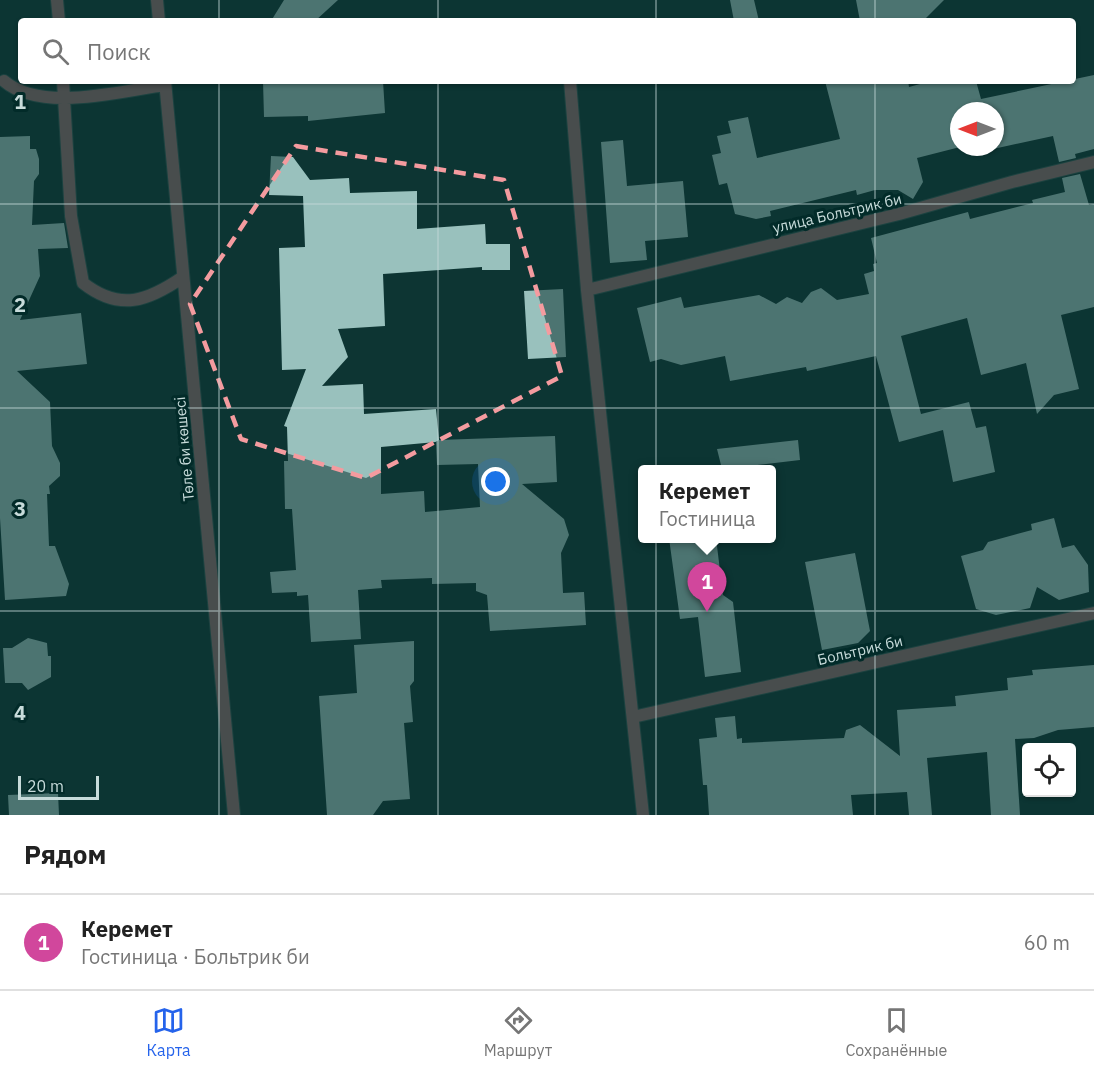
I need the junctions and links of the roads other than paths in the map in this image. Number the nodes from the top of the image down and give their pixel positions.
1 (57, 0) edge
2 (157, 0) edge
3 (59, 18) edge
4 (159, 18) edge
5 (4, 81) dead end
6 (63, 84) edge
7 (158, 84) edge
8 (165, 84) edge
9 (570, 84) edge
10 (64, 97) junction
11 (1094, 162) edge
12 (183, 277) junction
13 (587, 290) junction
14 (1094, 613) edge
15 (633, 717) junction
16 (234, 815) edge
17 (644, 815) edge

1 - 3 street
2 - 4 street
5 - 10 street
6 - 10 street
7 - 10 street
8 - 12 street, Төле би көшесі
9 - 13 street
10 - 12 street
11 - 13 street, улица Больтрик би
12 - 16 street, Төле би көшесі
13 - 15 street
14 - 15 street, Больтрик би
15 - 17 street

